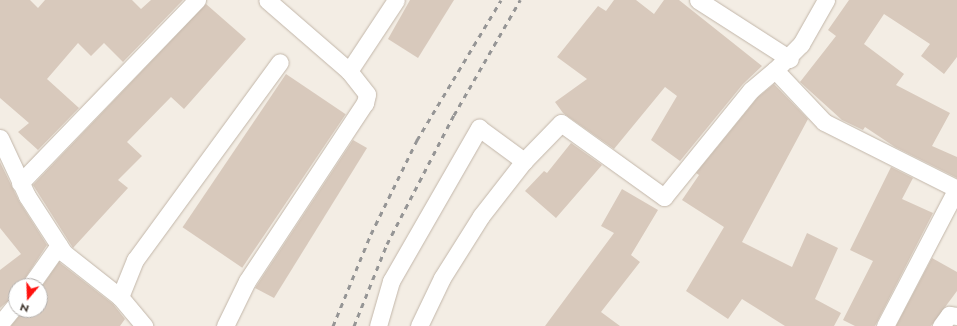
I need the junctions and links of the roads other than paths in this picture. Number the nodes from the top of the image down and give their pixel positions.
1 (197, 0) edge
2 (267, 0) edge
3 (396, 0) edge
4 (698, 0) edge
5 (826, 0) edge
6 (790, 59) junction
7 (280, 62) dead end
8 (775, 70) junction
9 (349, 71) junction
10 (0, 138) edge
11 (524, 161) junction
12 (20, 183) junction
13 (957, 189) edge
14 (59, 245) junction
15 (36, 278) edge
16 (120, 298) junction
17 (8, 314) edge
18 (957, 316) edge
19 (0, 324) edge
20 (144, 326) edge
21 (225, 326) edge
22 (378, 326) edge
23 (419, 326) edge
24 (885, 326) edge
25 (941, 326) edge

1 - 12 street
2 - 9 street
3 - 9 street
4 - 6 street
5 - 6 street
6 - 8 street
7 - 16 street
8 - 11 street
8 - 13 street
9 - 21 street
10 - 12 street
11 - 22 street
11 - 23 street
12 - 14 street
13 - 24 street
14 - 15 street
14 - 16 street
16 - 20 street
17 - 19 street
18 - 25 street

